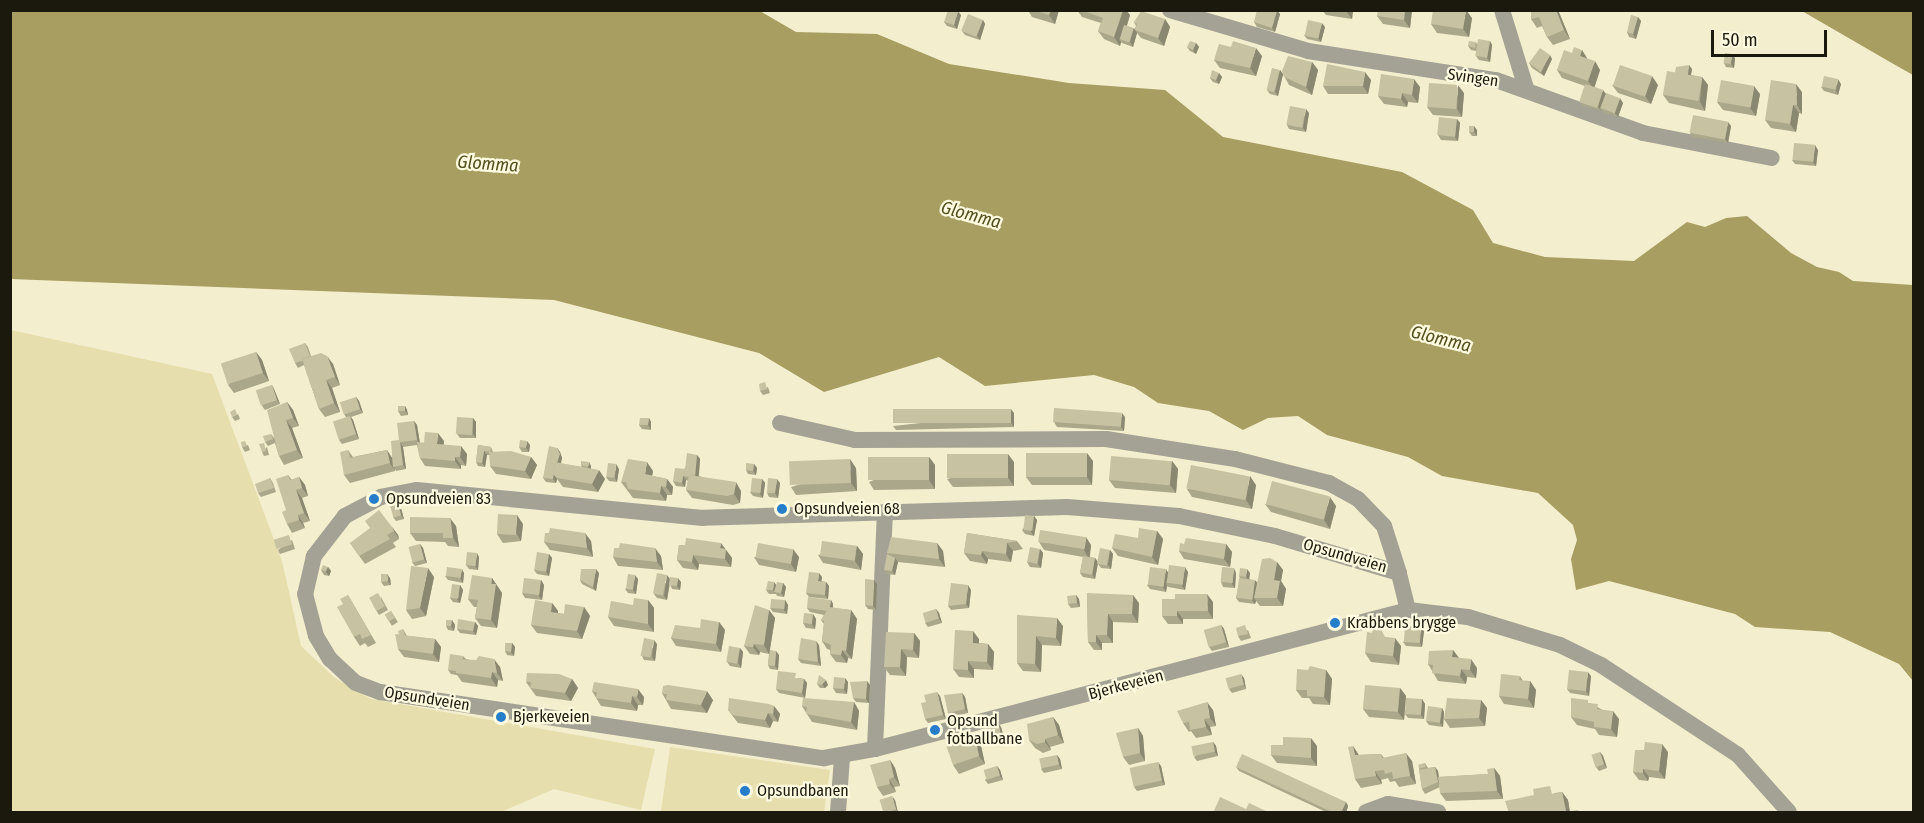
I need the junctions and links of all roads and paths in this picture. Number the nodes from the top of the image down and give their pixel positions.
1 (1170, 10) edge
2 (1502, 10) edge
3 (1526, 88) junction
4 (1772, 158) dead end
5 (780, 423) dead end
6 (885, 512) junction
7 (1399, 573) junction
8 (1408, 610) junction
9 (875, 749) junction
10 (842, 757) junction
11 (838, 813) edge
12 (1366, 813) edge
13 (1438, 813) edge
14 (1790, 813) edge

1 - 3 street, Svingen
2 - 3 street
3 - 4 street, Svingen
5 - 7 street
6 - 7 street, Opsundveien
6 - 9 street
6 - 10 street, Opsundveien
7 - 8 street, Opsundveien
8 - 9 street, Bjerkeveien
8 - 14 street
9 - 10 street, Bjerkeveien
10 - 11 street
12 - 13 street

